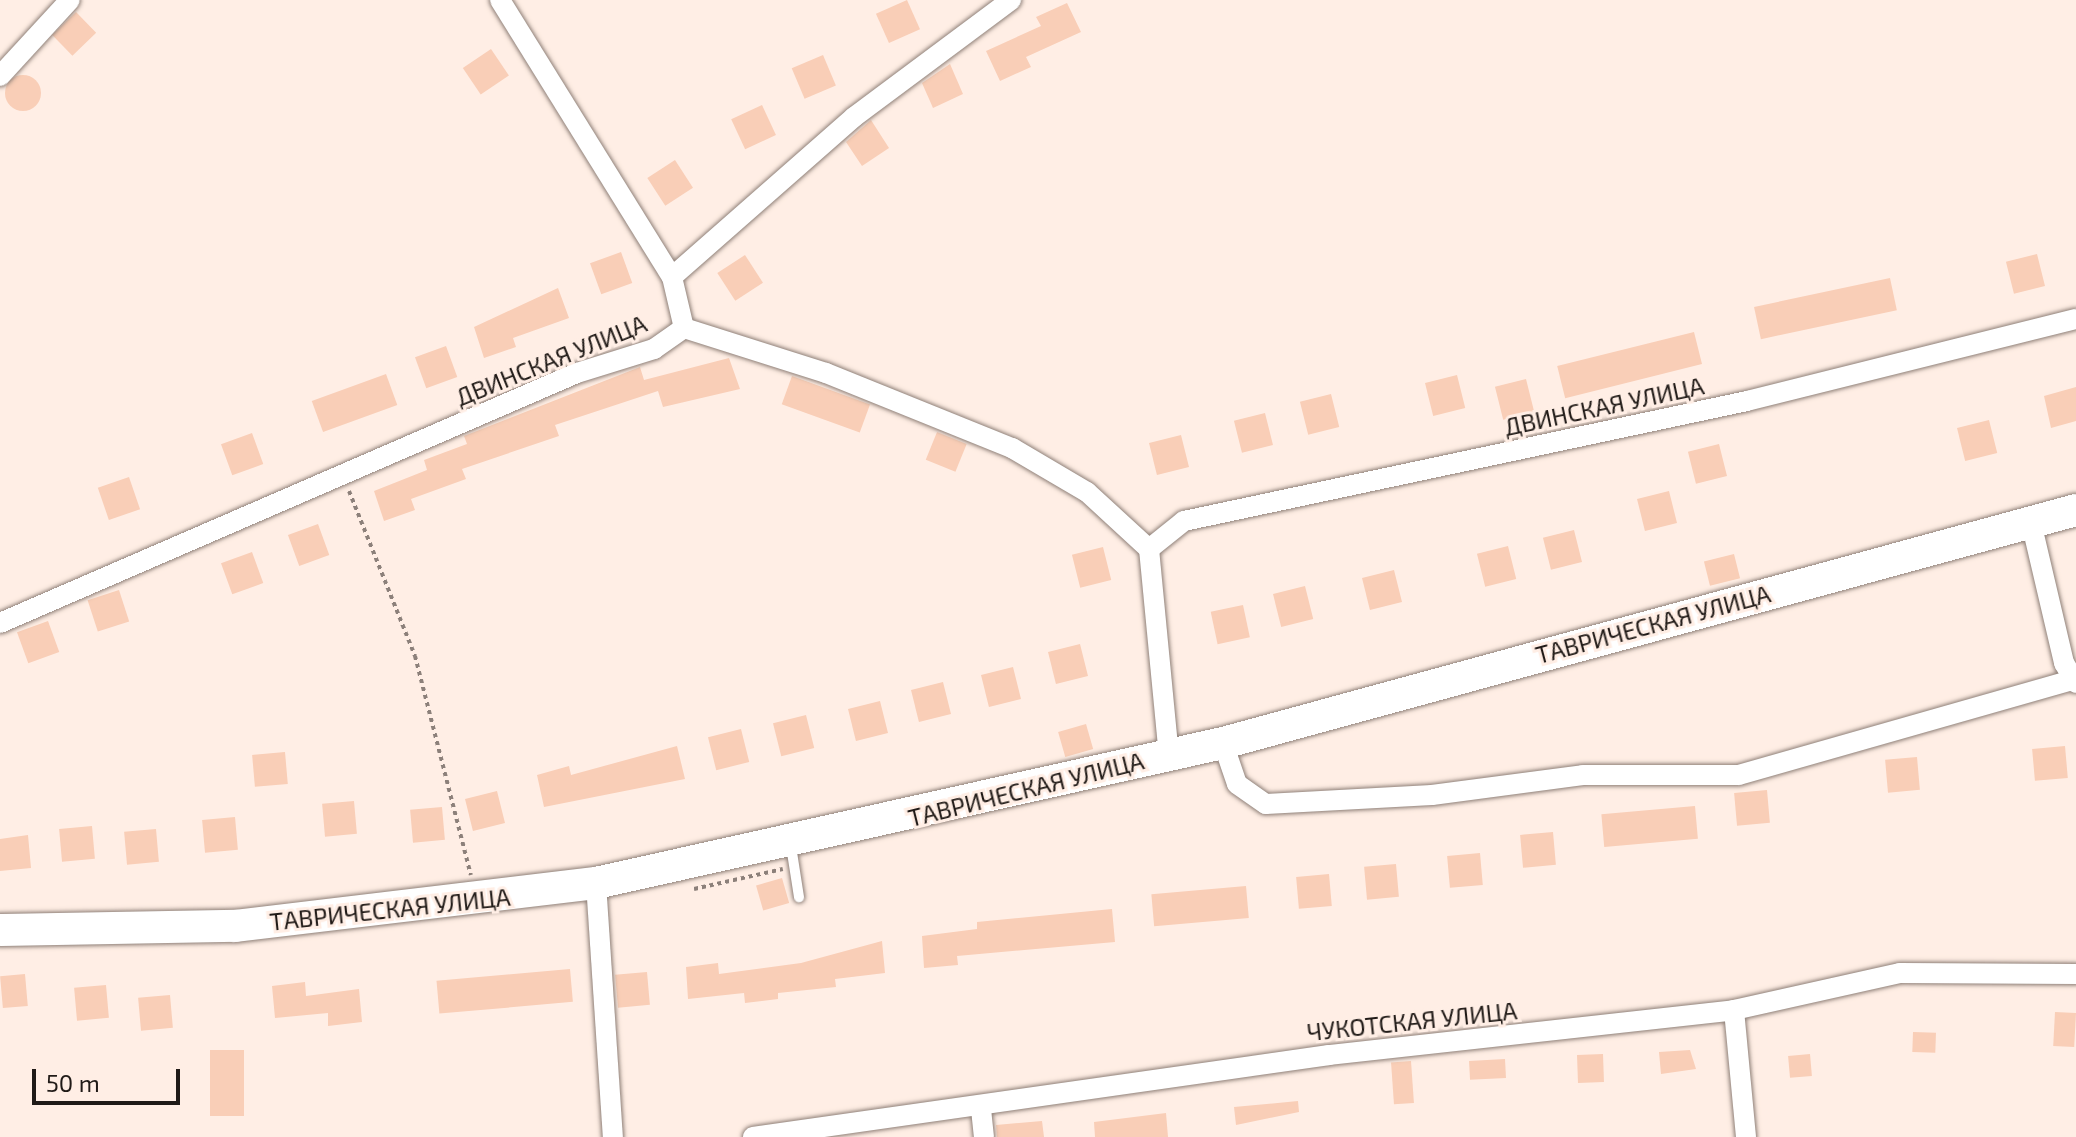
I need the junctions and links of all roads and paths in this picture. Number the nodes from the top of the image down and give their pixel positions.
1 (70, 0) edge
2 (500, 0) edge
3 (1011, 0) edge
4 (0, 76) edge
5 (672, 277) junction
6 (2076, 319) edge
7 (684, 328) junction
8 (343, 477) junction
9 (2076, 510) edge
10 (2031, 522) junction
11 (1149, 549) junction
12 (0, 623) edge
13 (2075, 682) edge
14 (1223, 743) junction
15 (1169, 755) junction
16 (790, 844) junction
17 (487, 880) dead end
18 (596, 883) junction
19 (799, 897) dead end
20 (0, 930) edge
21 (2076, 974) edge
22 (1734, 1010) junction
23 (981, 1109) junction
24 (613, 1137) edge
25 (753, 1137) edge
26 (984, 1137) edge
27 (1746, 1137) edge

1 - 4 street
2 - 5 street
3 - 5 street
5 - 7 street
6 - 11 street, ДВИНСКАЯ УЛИЦА
7 - 8 street, ДВИНСКАЯ УЛИЦА
7 - 11 street, ДВИНСКАЯ УЛИЦА
8 - 12 street, ДВИНСКАЯ УЛИЦА
8 - 17 path
9 - 10 main road, ТАВРИЧЕСКАЯ УЛИЦА
10 - 13 street
10 - 14 main road, ТАВРИЧЕСКАЯ УЛИЦА
11 - 15 street
13 - 14 street
14 - 15 main road, ТАВРИЧЕСКАЯ УЛИЦА
15 - 16 main road, ТАВРИЧЕСКАЯ УЛИЦА
16 - 18 main road, ТАВРИЧЕСКАЯ УЛИЦА
16 - 19 lane
18 - 20 main road, ТАВРИЧЕСКАЯ УЛИЦА
18 - 24 street
21 - 22 street, ЧУКОТСКАЯ УЛИЦА
22 - 23 street, ЧУКОТСКАЯ УЛИЦА
22 - 27 street
23 - 25 street, ЧУКОТСКАЯ УЛИЦА
23 - 26 street

